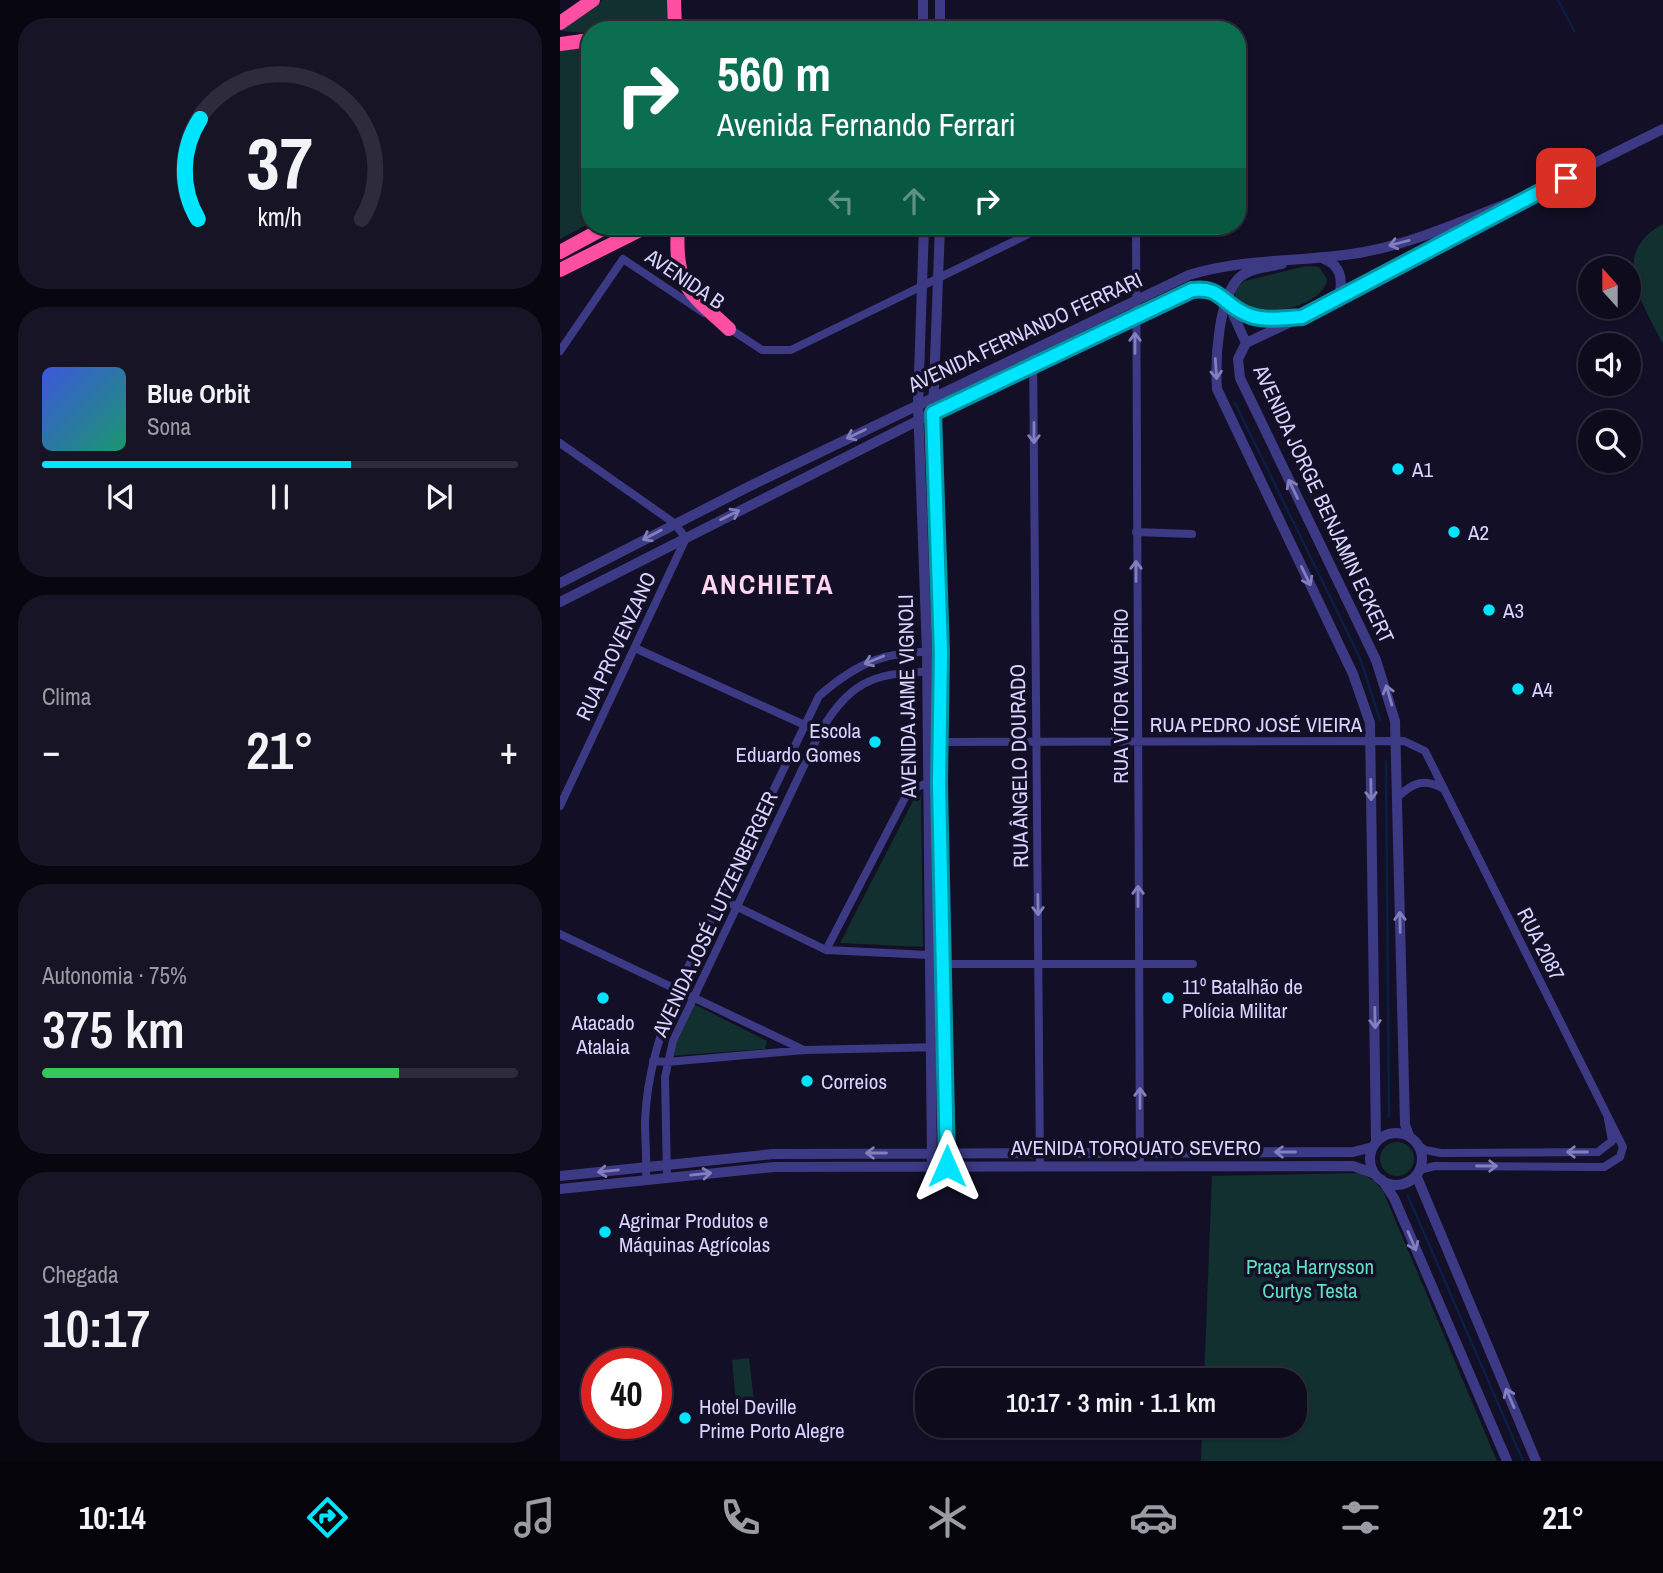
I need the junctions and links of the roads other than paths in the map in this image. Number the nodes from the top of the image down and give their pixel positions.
1 (593, 0) edge
2 (674, 0) edge
3 (923, 0) edge
4 (940, 0) edge
5 (560, 21) edge
6 (675, 21) edge
7 (923, 21) edge
8 (940, 21) edge
9 (581, 41) edge
10 (560, 44) edge
11 (1663, 129) edge
12 (1532, 194) junction
13 (591, 235) edge
14 (630, 235) edge
15 (677, 235) edge
16 (924, 235) edge
17 (940, 235) edge
18 (1026, 235) edge
19 (1136, 235) edge
20 (560, 252) edge
21 (1322, 258) junction
22 (1298, 260) junction
23 (560, 270) edge
24 (940, 276) junction
25 (924, 284) junction
26 (1339, 299) junction
27 (1135, 301) junction
28 (1227, 303) junction
29 (1135, 317) junction
30 (1302, 317) junction
31 (729, 329) junction
32 (1245, 343) junction
33 (1033, 349) junction
34 (560, 351) edge
35 (1004, 363) junction
36 (1034, 365) junction
37 (933, 397) junction
38 (918, 404) junction
39 (933, 413) junction
40 (919, 420) junction
41 (560, 443) edge
42 (754, 484) junction
43 (761, 499) junction
44 (674, 523) junction
45 (1136, 533) junction
46 (1192, 534) dead end
47 (686, 538) junction
48 (560, 583) edge
49 (560, 602) edge
50 (635, 648) junction
51 (927, 652) junction
52 (941, 652) junction
53 (927, 671) junction
54 (940, 671) junction
55 (804, 724) junction
56 (820, 732) junction
57 (1037, 741) junction
58 (1137, 741) junction
59 (1371, 741) junction
60 (1401, 741) junction
61 (940, 742) junction
62 (933, 783) junction
63 (1444, 789) junction
64 (1398, 797) junction
65 (560, 806) edge
66 (720, 899) junction
67 (737, 906) junction
68 (560, 934) edge
69 (826, 950) junction
70 (929, 955) junction
71 (944, 964) junction
72 (1139, 964) junction
73 (1193, 964) dead end
74 (1039, 965) junction
75 (677, 990) junction
76 (693, 999) junction
77 (932, 1047) junction
78 (945, 1047) junction
79 (804, 1050) junction
80 (653, 1061) junction
81 (667, 1062) junction
82 (1606, 1113) junction
83 (1413, 1140) junction
84 (1375, 1144) junction
85 (1140, 1152) junction
86 (932, 1153) junction
87 (947, 1153) junction
88 (1040, 1153) junction
89 (849, 1154) junction
90 (666, 1165) junction
91 (947, 1166) junction
92 (1040, 1166) junction
93 (1140, 1166) junction
94 (647, 1167) junction
95 (849, 1167) junction
96 (932, 1167) junction
97 (1417, 1173) junction
98 (562, 1176) edge
99 (1378, 1177) junction
100 (667, 1178) junction
101 (646, 1180) junction
102 (562, 1189) edge
103 (1507, 1461) edge
104 (1536, 1461) edge

1 - 5 highway
2 - 6 highway
3 - 7 street
4 - 8 street
9 - 10 highway
11 - 12 street, AVENIDA FERNANDO FERRARI
12 -> 21 street, AVENIDA FERNANDO FERRARI
12 - 26 street, AVENIDA FERNANDO FERRARI
13 - 20 highway
14 - 23 highway
15 - 31 highway
16 - 25 street, AVENIDA JAIME VIGNOLI
17 - 24 street, AVENIDA JAIME VIGNOLI
18 - 24 street, AVENIDA B
19 - 27 street, RUA VÍTOR VALPÍRIO
21 - 22 street, AVENIDA FERNANDO FERRARI
21 - 26 street
22 - 27 street, AVENIDA FERNANDO FERRARI
22 - 28 street
24 - 25 street, AVENIDA B
24 - 37 street, AVENIDA JAIME VIGNOLI
25 - 31 street, AVENIDA B
25 - 38 street, AVENIDA JAIME VIGNOLI
26 - 30 street, AVENIDA FERNANDO FERRARI
27 - 29 street, RUA VÍTOR VALPÍRIO
27 - 33 street, AVENIDA FERNANDO FERRARI
28 - 29 street, AVENIDA FERNANDO FERRARI
28 - 30 street, AVENIDA FERNANDO FERRARI
28 - 32 street, AVENIDA JORGE BENJAMIN ECKERT
28 -> 59 street
29 - 36 street, AVENIDA FERNANDO FERRARI
45 -> 29 street, RUA VÍTOR VALPÍRIO
30 - 32 street, AVENIDA FERNANDO FERRARI
31 - 34 street, AVENIDA B
60 -> 32 street, AVENIDA JORGE BENJAMIN ECKERT
33 - 35 street, AVENIDA FERNANDO FERRARI
33 - 36 street, RUA ÂNGELO DOURADO
35 - 36 street
35 - 37 street, AVENIDA FERNANDO FERRARI
36 - 39 street, AVENIDA FERNANDO FERRARI
36 -> 57 street, RUA ÂNGELO DOURADO
37 - 38 street, AVENIDA FERNANDO FERRARI
37 - 39 street, AVENIDA JAIME VIGNOLI
38 - 40 street, AVENIDA JAIME VIGNOLI
38 -> 42 street, AVENIDA FERNANDO FERRARI
39 - 40 street, AVENIDA FERNANDO FERRARI
39 - 52 street, AVENIDA JAIME VIGNOLI
40 - 43 street, AVENIDA FERNANDO FERRARI
40 - 51 street, AVENIDA JAIME VIGNOLI
41 - 44 street
42 - 43 street
42 - 44 street, AVENIDA FERNANDO FERRARI
47 -> 43 street, AVENIDA FERNANDO FERRARI
44 - 47 street
44 -> 48 street, AVENIDA FERNANDO FERRARI
45 - 46 street
58 -> 45 street, RUA VÍTOR VALPÍRIO
47 - 49 street, AVENIDA FERNANDO FERRARI
47 - 50 street, RUA PROVENZANO
50 - 55 street
50 - 65 street, RUA PROVENZANO
51 - 52 street, AVENIDA JOSÉ LUTZENBERGER
51 - 53 street, AVENIDA JAIME VIGNOLI
51 -> 55 street, AVENIDA JOSÉ LUTZENBERGER
52 - 54 street, AVENIDA JAIME VIGNOLI
53 - 54 street, AVENIDA JOSÉ LUTZENBERGER
53 - 56 street, AVENIDA JOSÉ LUTZENBERGER
53 - 62 street, AVENIDA JAIME VIGNOLI
54 - 61 street, AVENIDA JAIME VIGNOLI
55 - 56 street
55 - 66 street, AVENIDA JOSÉ LUTZENBERGER
56 - 67 street, AVENIDA JOSÉ LUTZENBERGER
57 - 58 street, RUA PEDRO JOSÉ VIEIRA
57 - 61 street, RUA PEDRO JOSÉ VIEIRA
57 -> 74 street, RUA ÂNGELO DOURADO
58 - 59 street, RUA PEDRO JOSÉ VIEIRA
72 -> 58 street, RUA VÍTOR VALPÍRIO
59 - 60 street, RUA PEDRO JOSÉ VIEIRA
59 -> 84 street
60 - 63 street, RUA 2087
60 - 64 street, AVENIDA JORGE BENJAMIN ECKERT
61 - 62 street, AVENIDA JAIME VIGNOLI
62 - 69 street
62 - 70 street, AVENIDA JAIME VIGNOLI
62 - 71 street, AVENIDA JAIME VIGNOLI
63 - 64 street
63 - 82 street, RUA 2087
83 -> 64 street, AVENIDA JORGE BENJAMIN ECKERT
66 - 67 street
66 - 75 street, AVENIDA JOSÉ LUTZENBERGER
67 - 69 street
67 - 76 street, AVENIDA JOSÉ LUTZENBERGER
68 - 75 street
69 - 70 street
70 - 71 street
70 - 77 street, AVENIDA JAIME VIGNOLI
71 - 74 street
71 - 78 street, AVENIDA JAIME VIGNOLI
72 - 73 street
72 - 74 street
85 -> 72 street, RUA VÍTOR VALPÍRIO
74 - 88 street, RUA ÂNGELO DOURADO
75 - 76 street
75 - 80 street, AVENIDA JOSÉ LUTZENBERGER
76 - 79 street
76 - 81 street, AVENIDA JOSÉ LUTZENBERGER
77 - 78 street
77 - 79 street
77 - 86 street, AVENIDA JAIME VIGNOLI
78 - 87 street, AVENIDA JAIME VIGNOLI
79 - 81 street
80 - 81 street
80 - 94 street, AVENIDA JOSÉ LUTZENBERGER
81 - 90 street, AVENIDA JOSÉ LUTZENBERGER
82 -> 83 street
97 -> 82 street, RUA 2087
83 - 84 street
83 - 97 street
84 -> 85 street, AVENIDA TORQUATO SEVERO
84 - 99 street
85 - 88 street, AVENIDA TORQUATO SEVERO
85 - 93 street, RUA VÍTOR VALPÍRIO
86 - 87 street, AVENIDA TORQUATO SEVERO
86 -> 89 street, AVENIDA TORQUATO SEVERO
86 - 96 street, AVENIDA JAIME VIGNOLI
87 - 88 street, AVENIDA TORQUATO SEVERO
87 - 91 street, AVENIDA JAIME VIGNOLI
88 - 92 street, RUA ÂNGELO DOURADO
89 - 90 street, AVENIDA TORQUATO SEVERO
89 - 95 street
90 - 94 street, AVENIDA TORQUATO SEVERO
90 - 100 street, AVENIDA JOSÉ LUTZENBERGER
91 - 92 street, AVENIDA TORQUATO SEVERO
91 - 96 street, AVENIDA TORQUATO SEVERO
92 - 93 street, AVENIDA TORQUATO SEVERO
93 - 99 street, AVENIDA TORQUATO SEVERO
94 -> 98 street, AVENIDA TORQUATO SEVERO
94 - 101 street, AVENIDA JOSÉ LUTZENBERGER
95 - 96 street, AVENIDA TORQUATO SEVERO
100 -> 95 street, AVENIDA TORQUATO SEVERO
97 - 99 street
104 -> 97 street
98 - 102 street
99 -> 103 street
100 - 101 street, AVENIDA TORQUATO SEVERO
101 - 102 street, AVENIDA TORQUATO SEVERO

